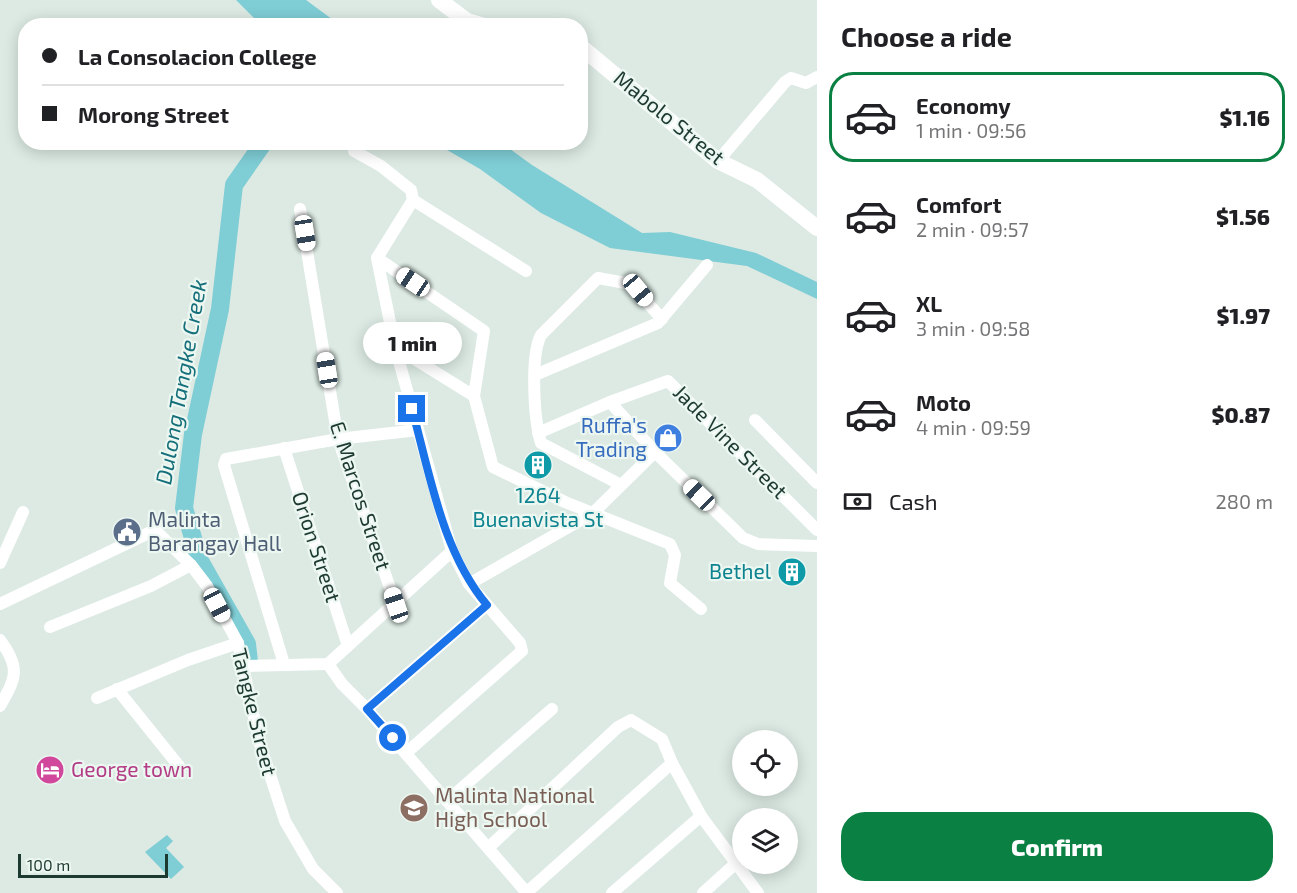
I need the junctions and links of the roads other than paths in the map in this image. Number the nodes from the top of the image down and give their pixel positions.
1 (439, 0) edge
2 (463, 18) edge
3 (588, 53) edge
4 (817, 77) edge
5 (354, 151) dead end
6 (718, 161) junction
7 (413, 200) junction
8 (300, 209) dead end
9 (817, 228) edge
10 (377, 258) junction
11 (707, 265) dead end
12 (526, 271) dead end
13 (662, 319) junction
14 (395, 347) junction
15 (535, 375) junction
16 (474, 396) junction
17 (610, 402) junction
18 (755, 420) dead end
19 (417, 430) junction
20 (538, 433) junction
21 (338, 439) junction
22 (284, 447) junction
23 (655, 452) junction
24 (817, 483) edge
25 (621, 485) junction
26 (23, 512) dead end
27 (593, 513) junction
28 (817, 530) edge
29 (817, 546) edge
30 (452, 550) junction
31 (0, 563) edge
32 (191, 565) junction
33 (469, 584) junction
34 (0, 604) edge
35 (396, 605) junction
36 (487, 605) junction
37 (701, 609) dead end
38 (50, 627) dead end
39 (0, 640) edge
40 (238, 643) junction
41 (348, 646) junction
42 (284, 664) junction
43 (328, 664) junction
44 (243, 666) junction
45 (117, 689) junction
46 (97, 698) dead end
47 (0, 706) edge
48 (367, 709) junction
49 (552, 709) dead end
50 (406, 753) junction
51 (672, 763) junction
52 (179, 766) dead end
53 (447, 801) junction
54 (701, 816) junction
55 (488, 848) junction
56 (732, 860) edge
57 (732, 867) edge
58 (743, 874) edge
59 (337, 893) edge
60 (527, 893) edge
61 (612, 893) edge
62 (703, 893) edge
63 (758, 893) edge

1 - 2 street
3 - 6 street, Mabolo Street
4 - 6 street
5 - 7 street
6 - 9 street, Mabolo Street
7 - 10 street
7 - 12 street
8 - 21 street, E. Marcos Street
10 - 14 street
10 - 16 street
11 - 13 street
13 - 15 street
13 - 15 street
14 - 16 street
14 - 19 street
15 - 20 street
16 - 27 street
17 - 20 street
17 - 23 street
17 - 28 street, Jade Vine Street
18 - 24 street
19 - 21 street
19 - 30 street
20 - 25 street
21 - 22 street
21 - 35 street, E. Marcos Street
22 - 41 street, Orion Street
22 - 42 street
23 - 25 street
23 - 29 street
25 - 27 street
26 - 31 street
27 - 33 street
27 - 37 street
30 - 33 street
30 - 35 street
32 - 34 street, Tangke Street
32 - 38 street
32 - 40 street, Tangke Street
33 - 36 street
35 - 41 street
36 - 48 street
36 - 50 street
39 - 47 street
40 - 44 street, Tangke Street
40 - 45 street
41 - 43 street
42 - 43 street
42 - 44 street
43 - 48 street
44 - 59 street, Tangke Street
45 - 46 street
45 - 52 street
48 - 50 street
49 - 53 street
50 - 53 street
51 - 54 street
51 - 55 street
51 - 60 street
53 - 55 street
54 - 56 street
54 - 61 street
55 - 60 street
57 - 62 street
58 - 63 street

